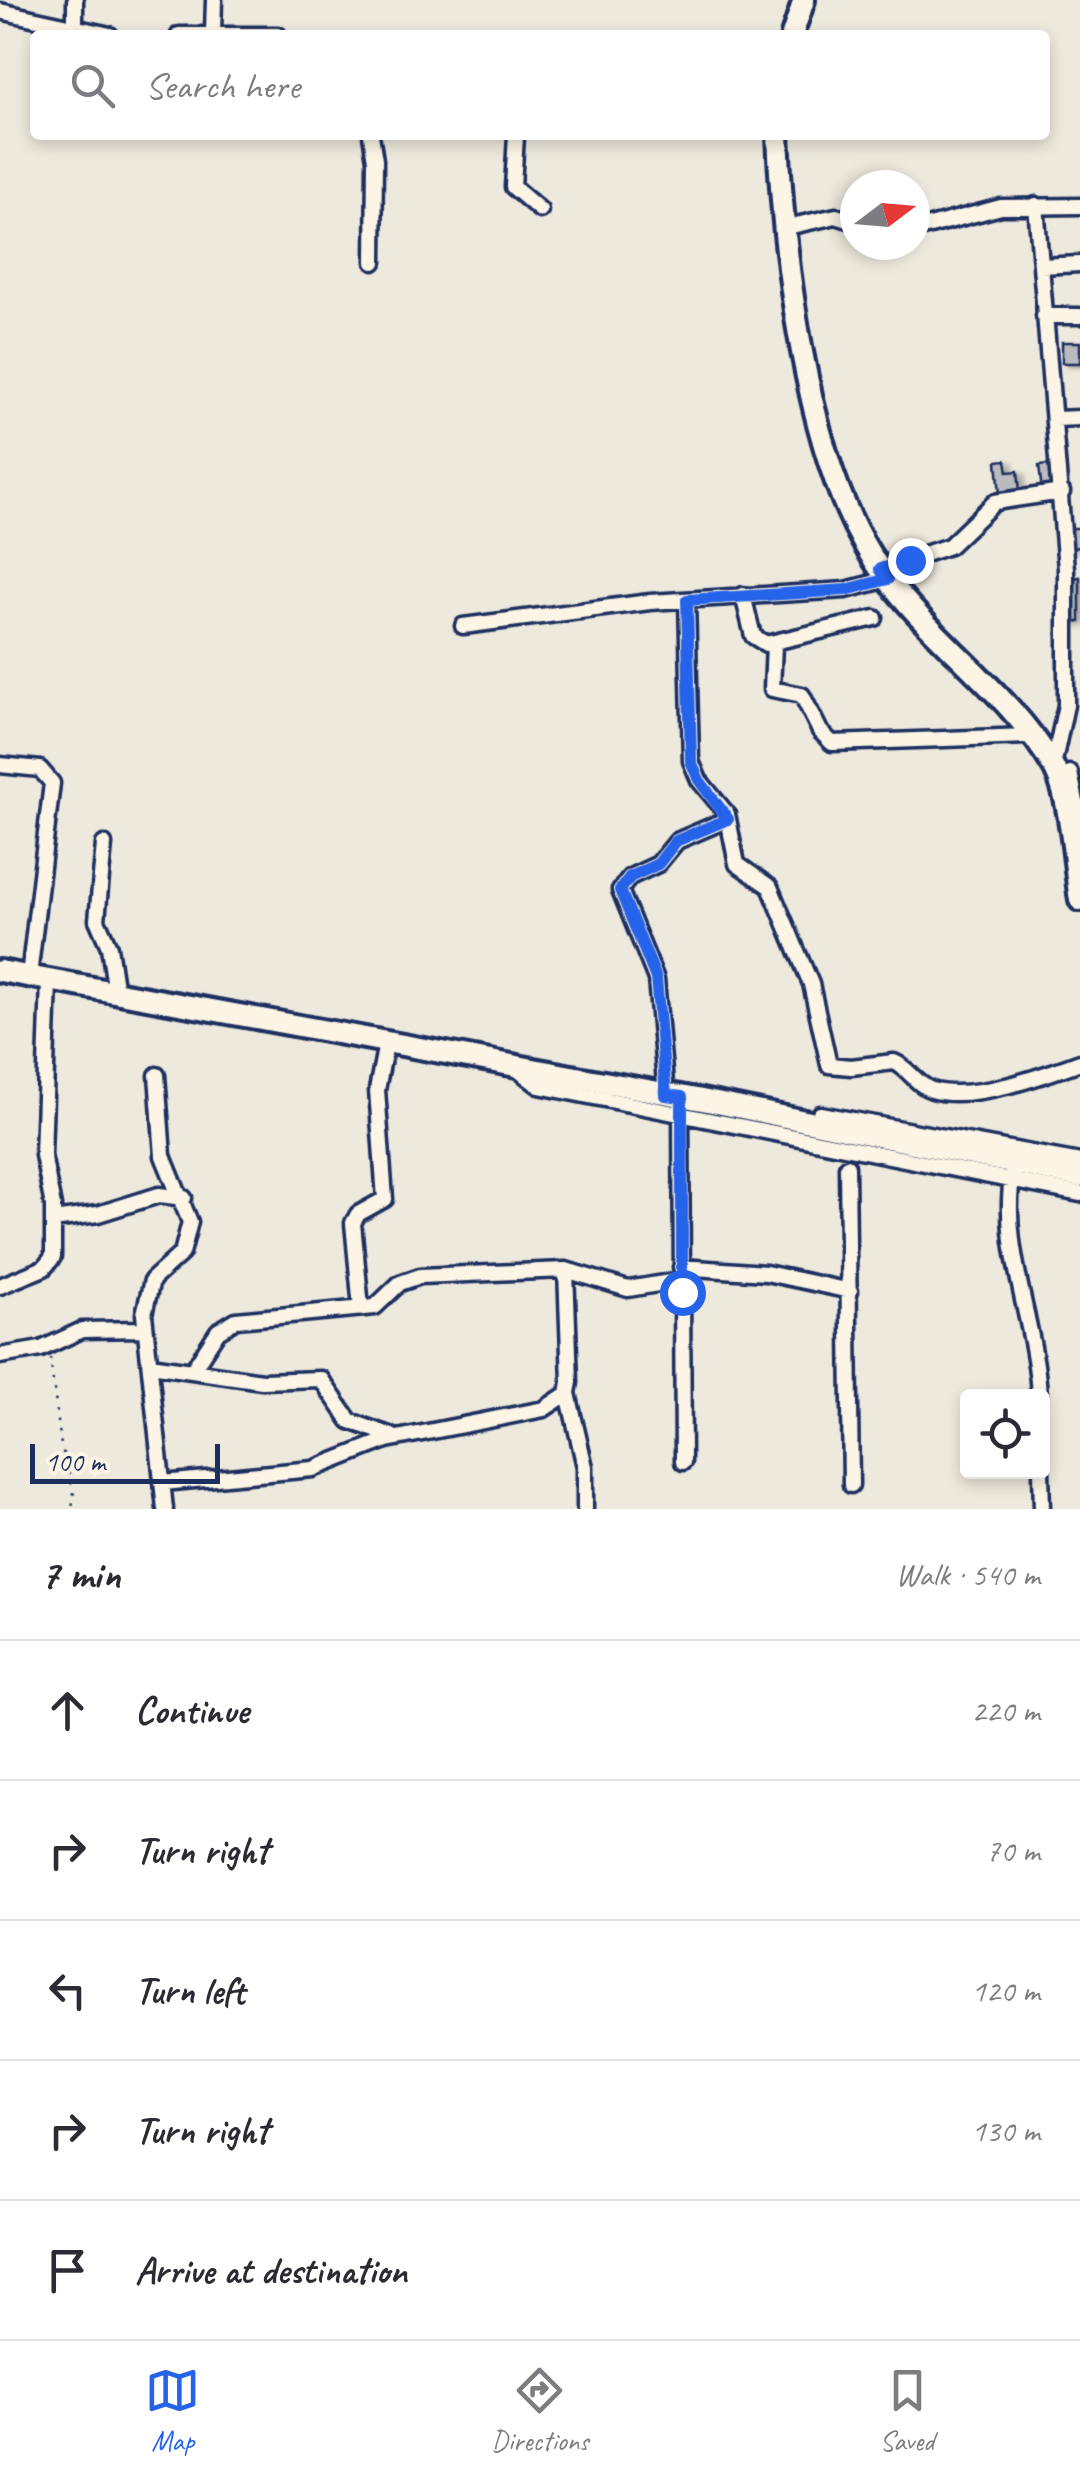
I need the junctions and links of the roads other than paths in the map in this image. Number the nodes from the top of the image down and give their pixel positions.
1 (75, 0) edge
2 (214, 0) edge
3 (804, 0) edge
4 (0, 11) edge
5 (75, 27) junction
6 (88, 30) edge
7 (213, 30) edge
8 (794, 30) edge
9 (371, 140) edge
10 (516, 140) edge
11 (778, 140) edge
12 (1036, 206) junction
13 (1080, 206) edge
14 (540, 210) dead end
15 (840, 217) edge
16 (930, 225) edge
17 (787, 227) junction
18 (374, 262) dead end
19 (1080, 264) edge
20 (1041, 266) junction
21 (1044, 316) junction
22 (1080, 316) edge
23 (1080, 418) edge
24 (1055, 420) junction
25 (1062, 492) junction
26 (1073, 569) edge
27 (884, 574) junction
28 (742, 595) junction
29 (687, 600) junction
30 (875, 618) dead end
31 (463, 626) dead end
32 (1074, 629) edge
33 (774, 644) junction
34 (1073, 681) edge
35 (1080, 729) edge
36 (1062, 730) junction
37 (1029, 736) junction
38 (0, 765) edge
39 (1064, 774) edge
40 (728, 819) junction
41 (1080, 820) edge
42 (104, 844) dead end
43 (1080, 900) edge
44 (0, 971) edge
45 (39, 979) junction
46 (116, 993) junction
47 (386, 1044) junction
48 (1080, 1062) edge
49 (516, 1068) junction
50 (158, 1074) dead end
51 (679, 1098) junction
52 (1080, 1162) edge
53 (847, 1166) dead end
54 (1013, 1171) junction
55 (1080, 1177) edge
56 (1080, 1194) edge
57 (184, 1198) junction
58 (53, 1220) junction
59 (566, 1270) junction
60 (681, 1273) junction
61 (0, 1286) edge
62 (850, 1292) junction
63 (361, 1308) junction
64 (144, 1329) junction
65 (0, 1356) edge
66 (150, 1366) junction
67 (192, 1371) junction
68 (1038, 1389) edge
69 (568, 1393) junction
70 (402, 1438) junction
71 (683, 1462) dead end
72 (1042, 1479) edge
73 (163, 1483) junction
74 (850, 1485) dead end
75 (165, 1509) edge
76 (585, 1509) edge
77 (1042, 1509) edge

1 - 5 street
2 - 7 street
3 - 8 main road
4 - 5 street
5 - 6 street
9 - 18 street
10 - 14 street
11 - 17 main road
12 - 13 street
12 - 16 street
12 - 20 street
15 - 17 street
17 - 27 main road
19 - 20 street
20 - 21 street
21 - 22 street
21 - 24 street
23 - 24 street
24 - 25 street
25 - 26 street
25 - 27 street
26 - 32 street
27 - 28 street
27 - 37 main road
28 - 29 street
28 - 33 street
29 - 31 street
29 - 40 street
30 - 33 street
32 - 34 street
33 - 37 street
34 - 36 street
35 - 36 street
36 - 39 street
37 - 39 main road
38 - 45 street
39 - 41 street
39 - 43 main road
40 - 48 street
40 - 51 street
42 - 46 street
44 - 45 main road
45 - 46 main road
45 - 58 street
46 - 47 main road
47 - 49 main road
47 - 63 street
49 - 51 main road
49 - 51 street
50 - 57 street
51 - 52 street
51 - 54 main road
51 - 60 street
53 - 62 street
54 - 55 main road
54 - 56 street
54 - 68 street
57 - 58 street
57 - 64 street
58 - 61 street
59 - 60 street
59 - 63 street
59 - 69 street
60 - 62 street
60 - 71 street
62 - 74 street
63 - 67 street
64 - 65 street
64 - 66 street
66 - 67 street
66 - 73 street
67 - 70 street
69 - 70 street
69 - 76 street
70 - 73 street
72 - 77 street
73 - 75 street

